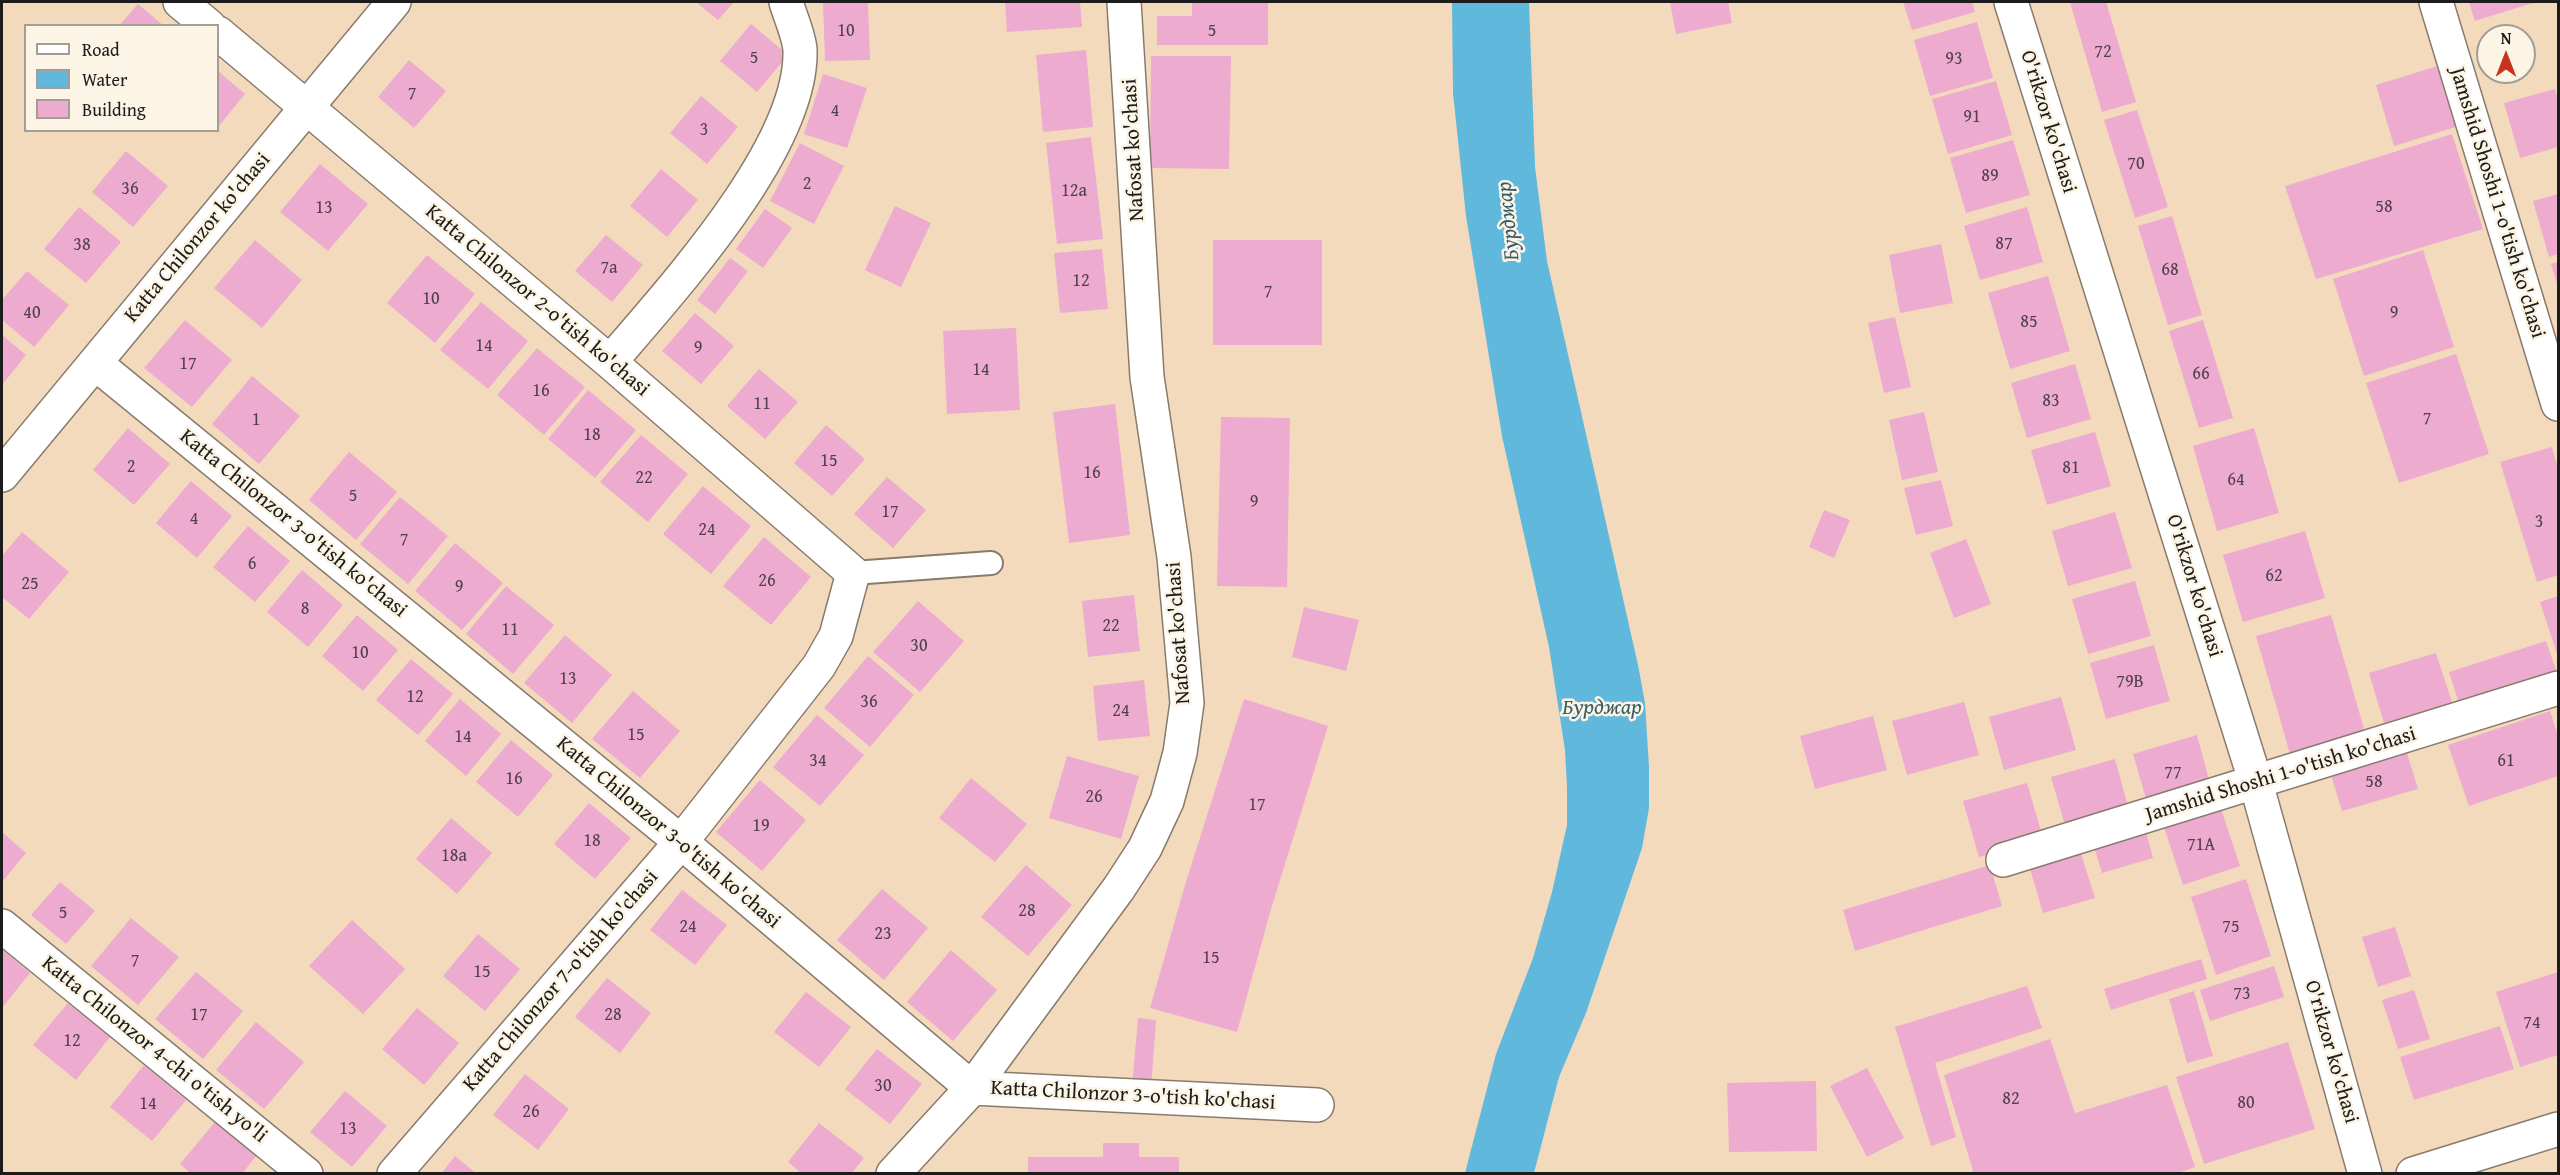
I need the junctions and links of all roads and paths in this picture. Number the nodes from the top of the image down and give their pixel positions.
1 (180, 2) edge
2 (394, 2) edge
3 (786, 2) edge
4 (1124, 2) edge
5 (2011, 2) edge
6 (2436, 2) edge
7 (206, 24) edge
8 (219, 34) edge
9 (306, 107) junction
10 (610, 362) junction
11 (95, 363) junction
12 (2559, 404) edge
13 (2, 475) edge
14 (991, 563) dead end
15 (853, 573) junction
16 (2559, 688) edge
17 (2256, 783) junction
18 (681, 842) junction
19 (2003, 860) dead end
20 (2, 926) edge
21 (972, 1088) junction
22 (1317, 1105) dead end
23 (2559, 1129) edge
24 (306, 1173) edge
25 (394, 1173) edge
26 (893, 1173) edge
27 (2365, 1173) edge
28 (2414, 1173) edge

1 - 7 street
2 - 9 street, Katta Chilonzor ko'chasi
3 - 10 street
4 - 21 street, Nafosat ko'chasi
5 - 17 street, O'rikzor ko'chasi
6 - 12 street, Jamshid Shoshi 1-o'tish ko'chasi
8 - 9 street, Katta Chilonzor 2-o'tish ko'chasi
9 - 10 street, Katta Chilonzor 2-o'tish ko'chasi
9 - 11 street, Katta Chilonzor ko'chasi
10 - 15 street, Katta Chilonzor 2-o'tish ko'chasi
11 - 13 street, Katta Chilonzor ko'chasi
11 - 18 street, Katta Chilonzor 3-o'tish ko'chasi
14 - 15 lane
15 - 18 street, Katta Chilonzor 7-o'tish ko'chasi
16 - 17 street, Jamshid Shoshi 1-o'tish ko'chasi
17 - 19 street, Jamshid Shoshi 1-o'tish ko'chasi
17 - 27 street, O'rikzor ko'chasi
18 - 21 street, Katta Chilonzor 3-o'tish ko'chasi
18 - 25 street, Katta Chilonzor 7-o'tish ko'chasi
20 - 24 street, Katta Chilonzor 4-chi o'tish yo'li
21 - 22 street, Katta Chilonzor 3-o'tish ko'chasi
21 - 26 street, Nafosat ko'chasi
23 - 28 street

